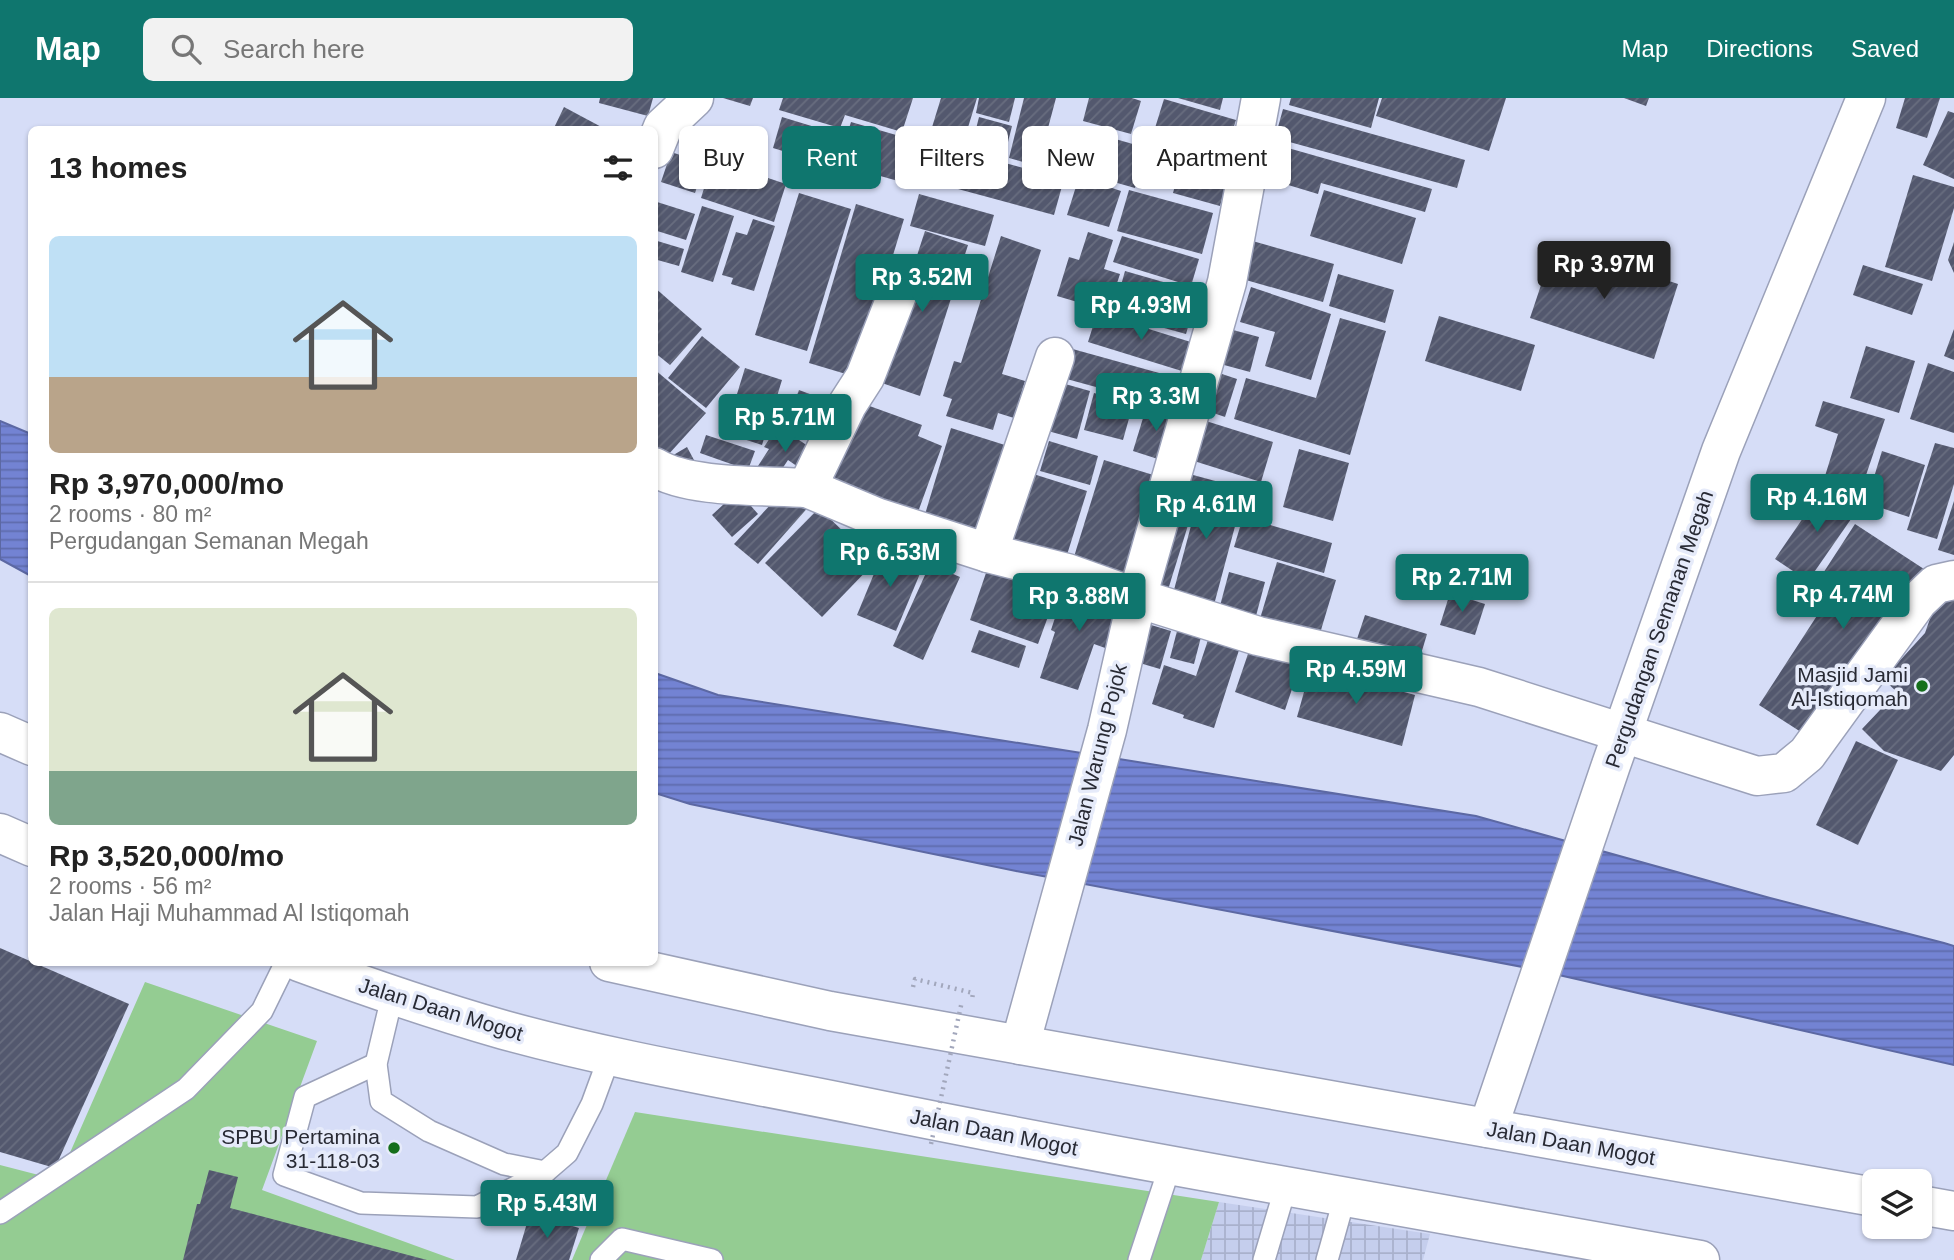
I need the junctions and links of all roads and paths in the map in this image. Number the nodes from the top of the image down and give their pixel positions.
1 (694, 98) edge
2 (1261, 98) edge
3 (1866, 98) edge
4 (658, 139) edge
5 (902, 282) dead end
6 (1055, 357) dead end
7 (658, 469) edge
8 (807, 488) junction
9 (988, 554) junction
10 (1954, 580) edge
11 (1137, 598) junction
12 (0, 732) edge
13 (28, 744) edge
14 (1617, 750) junction
15 (0, 833) edge
16 (28, 845) edge
17 (284, 966) edge
18 (310, 966) edge
19 (627, 966) edge
20 (392, 996) junction
21 (962, 1001) dead end
22 (1020, 1045) junction
23 (610, 1055) junction
24 (376, 1064) junction
25 (1488, 1128) junction
26 (931, 1144) dead end
27 (1170, 1166) junction
28 (545, 1172) junction
29 (1286, 1186) junction
30 (1862, 1195) edge
31 (1345, 1196) junction
32 (1932, 1207) edge
33 (1954, 1211) edge
34 (0, 1213) edge
35 (601, 1260) edge
36 (712, 1260) edge
37 (1139, 1260) edge
38 (1264, 1260) edge
39 (1327, 1260) edge
40 (1700, 1260) edge

1 - 4 main road
2 - 11 main road, Jalan Warung Pojok
3 - 14 main road, Pergudangan Semanan Megah
5 - 8 main road
6 - 9 main road
7 - 8 main road
8 - 9 main road
9 - 11 main road
10 - 14 main road
11 - 14 main road
11 - 22 main road, Jalan Warung Pojok
12 - 13 main road
14 - 25 main road, Pergudangan Semanan Megah
15 - 16 main road
17 - 34 lane
18 - 20 main road, Jalan Daan Mogot
19 - 22 main road, Jalan Daan Mogot
20 - 23 main road, Jalan Daan Mogot
20 - 24 lane
21 - 26 path, bridge
22 - 25 main road, Jalan Daan Mogot
23 - 27 main road, Jalan Daan Mogot
23 - 28 lane
24 - 28 lane
24 - 28 lane
25 - 30 main road, Jalan Daan Mogot
27 - 29 main road, Jalan Daan Mogot
27 - 37 lane
29 - 31 main road, Jalan Daan Mogot
29 - 38 lane
31 - 39 lane
31 - 40 main road, Jalan Daan Mogot
32 - 33 main road
35 - 36 lane

